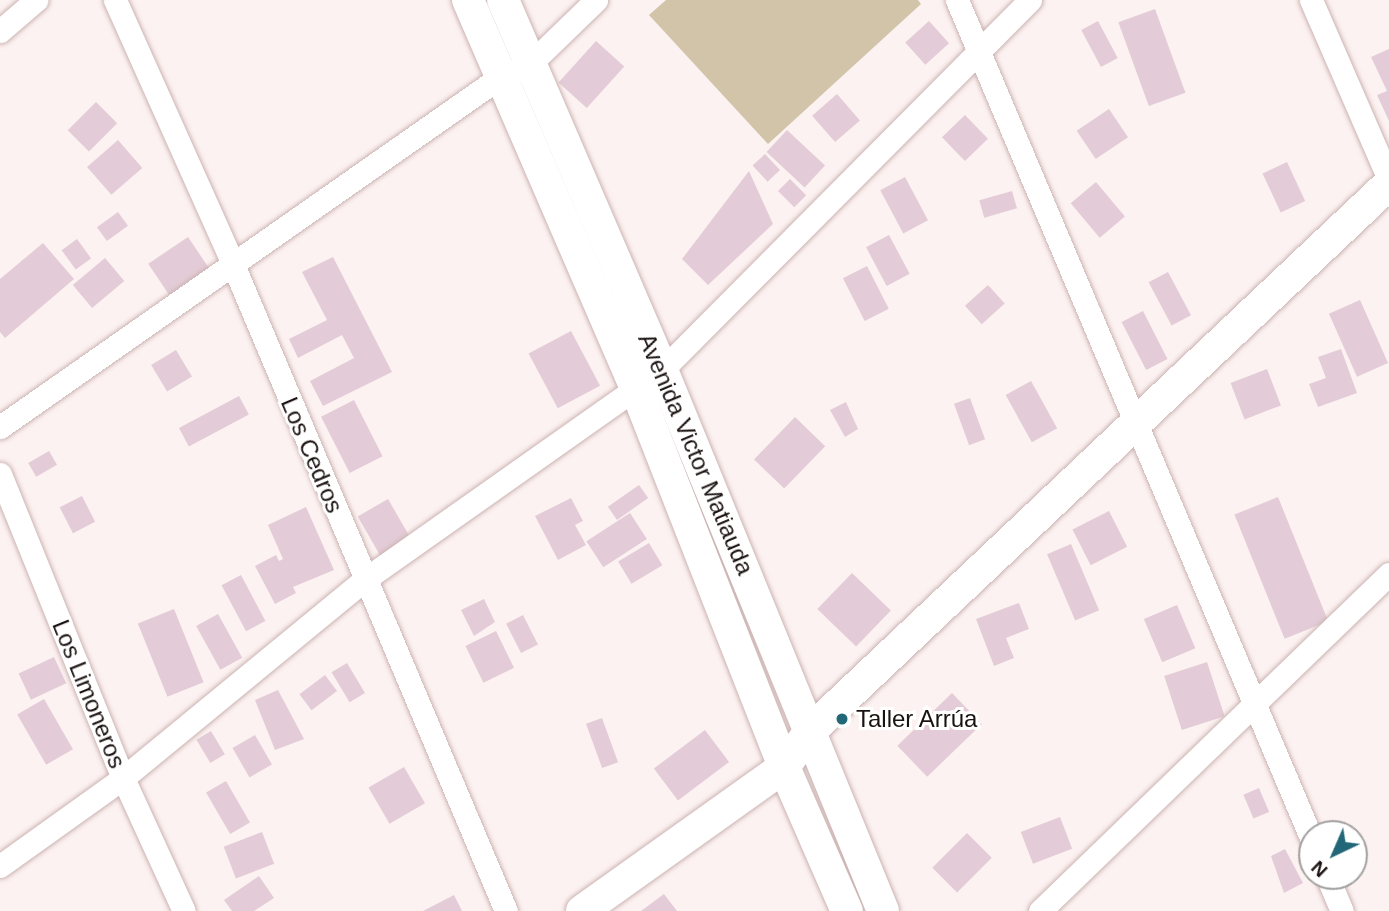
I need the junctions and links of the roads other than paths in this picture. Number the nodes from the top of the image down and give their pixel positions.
1 (36, 0) edge
2 (115, 0) edge
3 (468, 0) edge
4 (503, 0) edge
5 (597, 0) edge
6 (957, 0) edge
7 (1030, 0) edge
8 (1311, 0) edge
9 (0, 31) edge
10 (978, 49) junction
11 (530, 64) junction
12 (500, 77) junction
13 (1389, 181) edge
14 (232, 262) junction
15 (662, 370) junction
16 (636, 389) junction
17 (1136, 423) junction
18 (0, 427) edge
19 (0, 474) edge
20 (1389, 574) edge
21 (364, 580) junction
22 (1255, 704) junction
23 (810, 731) junction
24 (784, 767) junction
25 (123, 778) junction
26 (1304, 820) edge
27 (0, 866) edge
28 (1333, 890) edge
29 (184, 911) edge
30 (506, 911) edge
31 (582, 911) edge
32 (847, 911) edge
33 (883, 911) edge
34 (1040, 911) edge
35 (1342, 911) edge

1 - 9 street
2 - 14 street, Los Cedros
3 - 12 main road, Avenida Victor Matiauda
4 - 11 main road, Avenida Victor Matiauda
5 - 11 street
6 - 10 street
7 - 10 street
8 - 13 street
10 - 15 street
10 - 17 street
11 - 12 street
11 - 15 main road, Avenida Victor Matiauda
12 - 14 street
12 - 16 main road, Avenida Victor Matiauda
13 - 17 main road
14 - 18 street
14 - 21 street, Los Cedros
15 - 16 street
15 - 23 main road, Avenida Victor Matiauda
16 - 21 street
16 - 24 main road, Avenida Victor Matiauda
17 - 22 street
17 - 23 main road
19 - 25 street, Los Limoneros
20 - 22 street
21 - 25 street
21 - 30 street, Los Cedros
22 - 26 street
22 - 34 street
23 - 24 main road
23 - 33 main road, Avenida Victor Matiauda
24 - 31 main road
24 - 32 main road, Avenida Victor Matiauda
25 - 27 street
25 - 29 street, Los Limoneros
28 - 35 street

